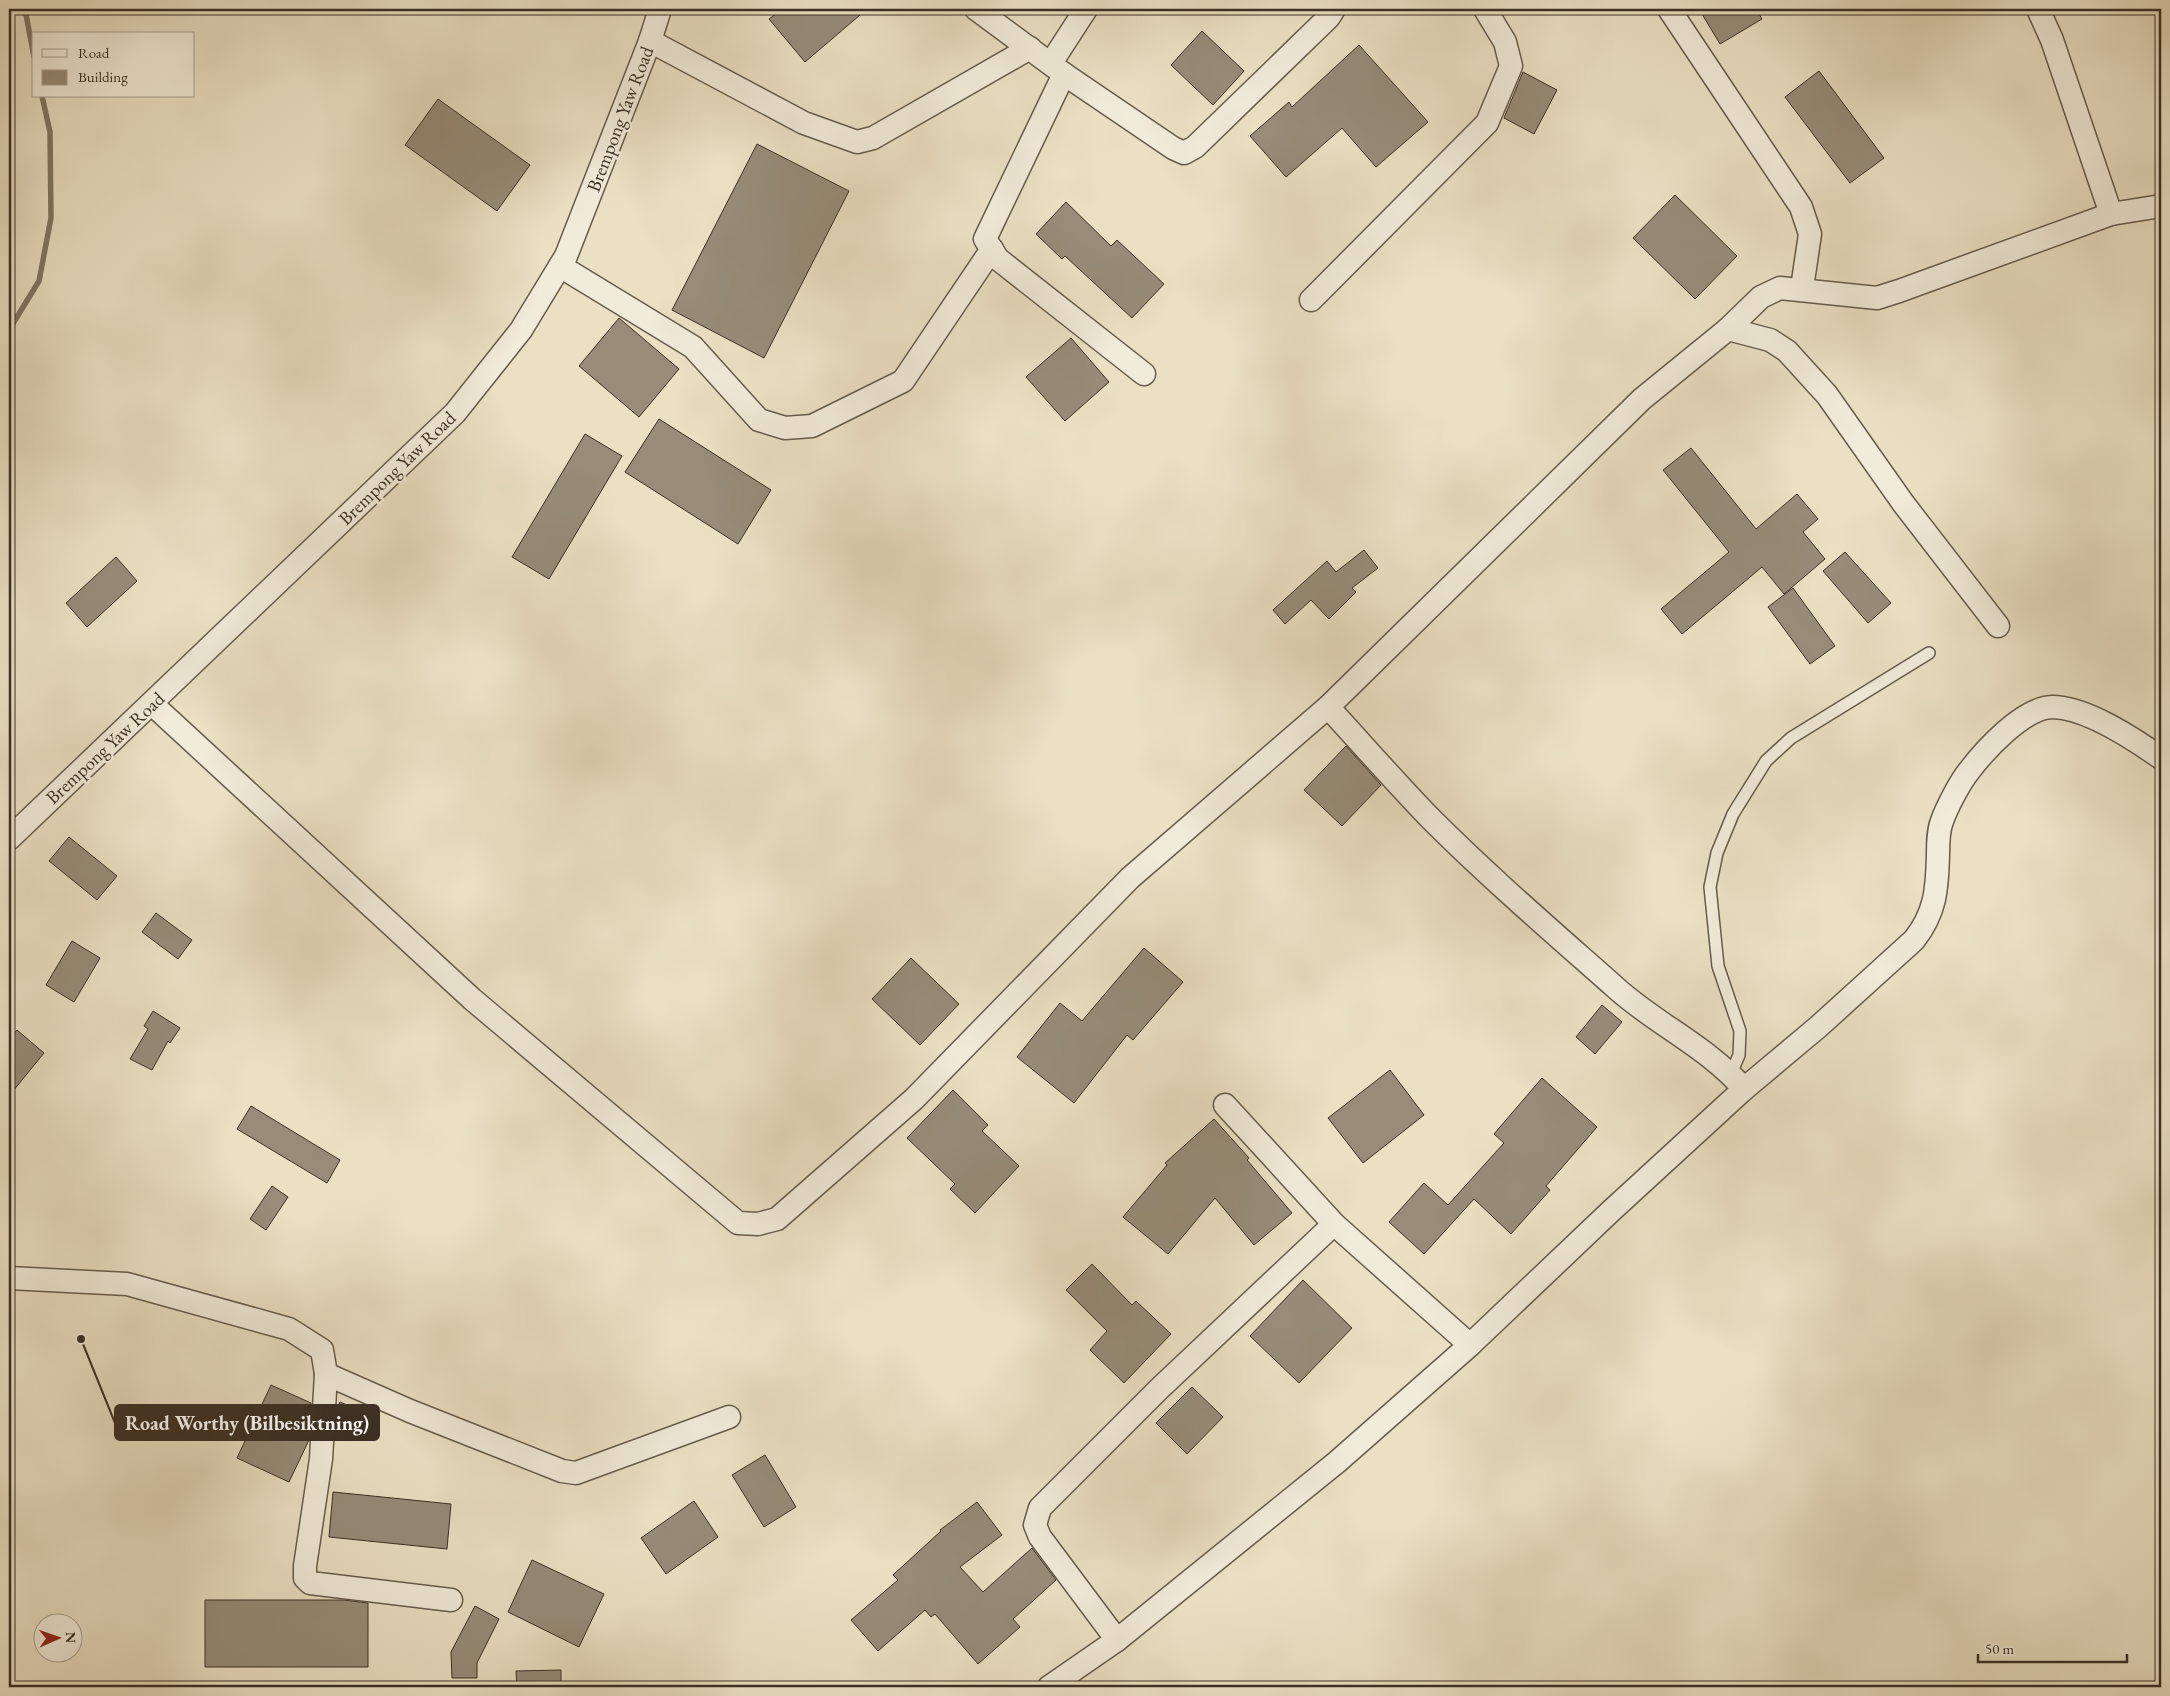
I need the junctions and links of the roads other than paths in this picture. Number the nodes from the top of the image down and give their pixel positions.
1 (660, 9) edge
2 (976, 9) edge
3 (1086, 9) edge
4 (1334, 9) edge
5 (1485, 9) edge
6 (1669, 9) edge
7 (2038, 9) edge
8 (650, 41) junction
9 (1030, 48) junction
10 (1057, 69) junction
11 (2161, 206) edge
12 (2111, 214) junction
13 (992, 249) junction
14 (560, 266) junction
15 (1802, 288) junction
16 (1311, 300) dead end
17 (1728, 329) junction
18 (1144, 374) dead end
19 (1998, 626) dead end
20 (1929, 653) dead end
21 (152, 704) junction
22 (1328, 707) junction
23 (2161, 758) edge
24 (9, 839) edge
25 (1737, 1082) junction
26 (1225, 1105) dead end
27 (1334, 1224) junction
28 (9, 1278) edge
29 (1470, 1345) junction
30 (326, 1374) junction
31 (729, 1417) dead end
32 (451, 1600) dead end
33 (1117, 1640) junction
34 (1049, 1687) edge

1 - 8 street, Brempong Yaw Road
2 - 9 street
3 - 10 street
4 - 10 street
5 - 16 street
6 - 15 street
7 - 12 street
8 - 9 street
8 - 14 street, Brempong Yaw Road
9 - 10 street
10 - 13 street
11 - 12 street
12 - 15 street
13 - 14 street
13 - 18 street
14 - 21 street, Brempong Yaw Road
15 - 17 street
17 - 19 street
17 - 22 street
20 - 25 lane
21 - 22 street
21 - 24 street, Brempong Yaw Road
22 - 25 street
23 - 25 street
25 - 29 street
26 - 27 street
27 - 29 street
27 - 33 street
28 - 30 street
29 - 33 street
30 - 31 street
30 - 32 street
33 - 34 street

